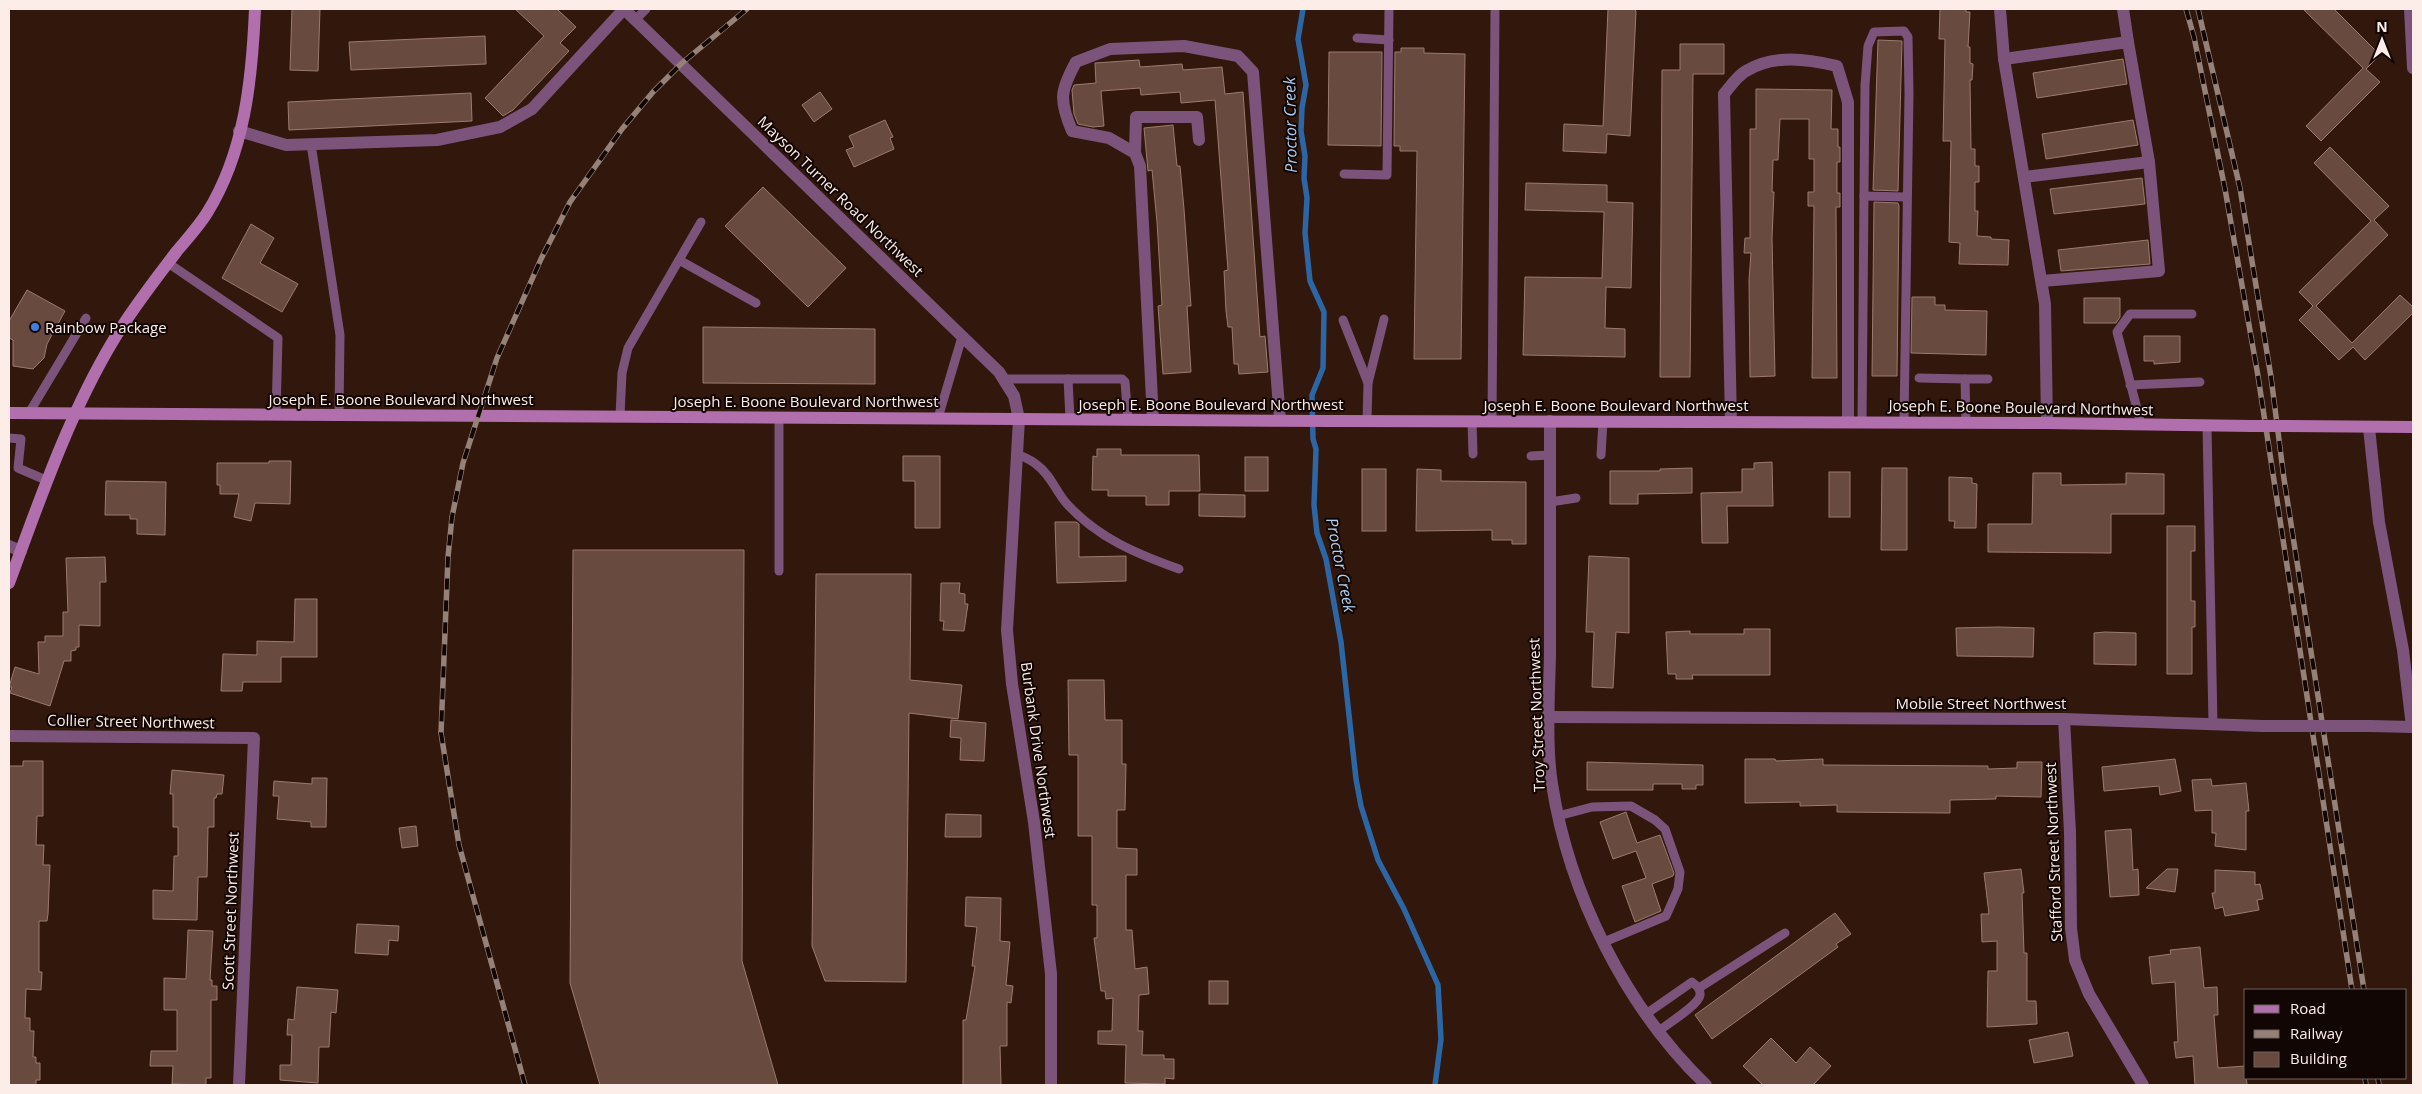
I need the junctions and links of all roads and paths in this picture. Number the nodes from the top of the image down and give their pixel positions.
1 (255, 9) edge
2 (624, 9) edge
3 (646, 9) edge
4 (1389, 9) edge
5 (1495, 9) edge
6 (2000, 9) edge
7 (2123, 9) edge
8 (2410, 9) edge
9 (635, 20) junction
10 (1357, 38) dead end
11 (1389, 40) junction
12 (2128, 42) junction
13 (2004, 59) junction
14 (2413, 68) edge
15 (240, 131) junction
16 (1199, 140) dead end
17 (311, 144) junction
18 (1135, 153) junction
19 (2149, 162) junction
20 (1344, 174) dead end
21 (2024, 177) junction
22 (1864, 196) junction
23 (1906, 197) junction
24 (701, 222) dead end
25 (679, 260) junction
26 (168, 263) junction
27 (2042, 281) junction
28 (756, 304) dead end
29 (2192, 314) dead end
30 (86, 318) dead end
31 (1384, 319) dead end
32 (1343, 320) dead end
33 (962, 337) junction
34 (1919, 378) dead end
35 (1003, 379) junction
36 (1068, 379) junction
37 (1965, 379) junction
38 (1988, 379) dead end
39 (2200, 382) dead end
40 (1368, 383) junction
41 (2130, 385) junction
42 (9, 412) edge
43 (29, 413) junction
44 (75, 413) junction
45 (276, 414) junction
46 (339, 414) junction
47 (620, 416) junction
48 (779, 417) junction
49 (938, 418) junction
50 (1019, 419) junction
51 (1070, 419) junction
52 (1128, 419) junction
53 (1153, 419) junction
54 (1280, 420) junction
55 (1367, 420) junction
56 (1472, 421) junction
57 (1492, 421) junction
58 (1550, 421) junction
59 (1603, 421) junction
60 (1732, 422) junction
61 (1848, 422) junction
62 (1862, 422) junction
63 (1904, 422) junction
64 (1966, 422) junction
65 (2047, 423) junction
66 (2141, 424) junction
67 (2207, 426) junction
68 (2413, 427) edge
69 (2369, 428) junction
70 (9, 438) edge
71 (1017, 454) junction
72 (1473, 454) dead end
73 (1550, 455) junction
74 (1601, 455) dead end
75 (1531, 456) dead end
76 (48, 482) junction
77 (1576, 498) dead end
78 (1550, 502) junction
79 (9, 546) edge
80 (21, 551) junction
81 (1178, 569) dead end
82 (779, 571) dead end
83 (9, 584) edge
84 (1549, 717) junction
85 (2064, 719) junction
86 (2213, 724) junction
87 (2412, 727) edge
88 (9, 736) edge
89 (254, 738) joint
90 (1558, 816) junction
91 (1785, 933) dead end
92 (1604, 942) junction
93 (1699, 988) junction
94 (1646, 1014) junction
95 (1659, 1031) junction
96 (239, 1085) edge
97 (1051, 1085) edge
98 (1706, 1085) edge
99 (2143, 1085) edge

1 - 15 main road
2 - 9 street, Mayson Turner Road Northwest
2 - 17 street
3 - 9 lane
4 - 11 lane
5 - 57 lane
6 - 13 street
7 - 12 street
8 - 14 street
9 - 33 street, Mayson Turner Road Northwest
10 - 11 lane
11 - 20 lane
12 - 13 street
12 - 19 street
13 - 21 street
15 - 17 street
15 - 26 main road
16 - 18 street
17 - 46 lane
18 - 53 street
18 - 54 street
19 - 21 street
19 - 27 street
21 - 27 street
22 - 23 lane
22 - 23 lane
22 - 62 lane
23 - 63 lane
24 - 25 lane
25 - 28 lane
25 - 47 lane
26 - 44 main road
26 - 45 lane
27 - 65 street
29 - 41 lane
30 - 43 lane
31 - 40 lane
32 - 40 lane
33 - 35 street, Mayson Turner Road Northwest
33 - 49 lane
34 - 37 lane
35 - 36 lane
35 - 50 street, Mayson Turner Road Northwest
36 - 51 lane
36 - 52 lane
37 - 38 lane
37 - 64 lane
39 - 41 lane
40 - 55 lane
41 - 66 lane
42 - 43 main road, Joseph E. Boone Boulevard Northwest
43 - 44 main road, Joseph E. Boone Boulevard Northwest
44 - 45 main road, Joseph E. Boone Boulevard Northwest
44 - 76 main road
45 - 46 main road, Joseph E. Boone Boulevard Northwest
46 - 47 main road, Joseph E. Boone Boulevard Northwest
47 - 48 main road, Joseph E. Boone Boulevard Northwest
48 - 49 main road, Joseph E. Boone Boulevard Northwest
48 - 82 lane
49 - 50 main road, Joseph E. Boone Boulevard Northwest
50 - 51 main road, Joseph E. Boone Boulevard Northwest
50 - 71 street, Burbank Drive Northwest
51 - 52 main road, Joseph E. Boone Boulevard Northwest
52 - 53 main road, Joseph E. Boone Boulevard Northwest
53 - 54 main road, Joseph E. Boone Boulevard Northwest
54 - 55 main road, Joseph E. Boone Boulevard Northwest
55 - 56 main road, Joseph E. Boone Boulevard Northwest
56 - 57 main road, Joseph E. Boone Boulevard Northwest
56 - 72 lane
57 - 58 main road, Joseph E. Boone Boulevard Northwest
58 - 59 main road, Joseph E. Boone Boulevard Northwest
58 - 73 street, Troy Street Northwest
59 - 60 main road, Joseph E. Boone Boulevard Northwest
59 - 74 lane
60 - 61 main road, Joseph E. Boone Boulevard Northwest
60 - 61 street
61 - 62 main road, Joseph E. Boone Boulevard Northwest
62 - 63 main road, Joseph E. Boone Boulevard Northwest
63 - 64 main road, Joseph E. Boone Boulevard Northwest
64 - 65 main road, Joseph E. Boone Boulevard Northwest
65 - 66 main road, Joseph E. Boone Boulevard Northwest
66 - 67 main road, Joseph E. Boone Boulevard Northwest
67 - 69 main road, Joseph E. Boone Boulevard Northwest, bridge
67 - 86 lane
68 - 69 main road, Joseph E. Boone Boulevard Northwest
69 - 87 street
70 - 76 lane
71 - 81 lane
71 - 97 street, Burbank Drive Northwest
73 - 75 lane
73 - 78 street, Troy Street Northwest
76 - 80 main road
77 - 78 lane
78 - 84 street, Troy Street Northwest
79 - 80 street
80 - 83 main road
84 - 85 street, Mobile Street Northwest
84 - 90 street, Troy Street Northwest
85 - 86 street, Mobile Street Northwest
85 - 99 street, Stafford Street Northwest
86 - 87 street, Mobile Street Northwest, bridge
88 - 89 street, Collier Street Northwest
89 - 96 street, Scott Street Northwest
90 - 92 street, Troy Street Northwest
90 - 92 lane
91 - 93 lane
92 - 94 street, Troy Street Northwest
93 - 94 lane
93 - 95 lane
94 - 95 street, Troy Street Northwest
95 - 98 street, Troy Street Northwest

